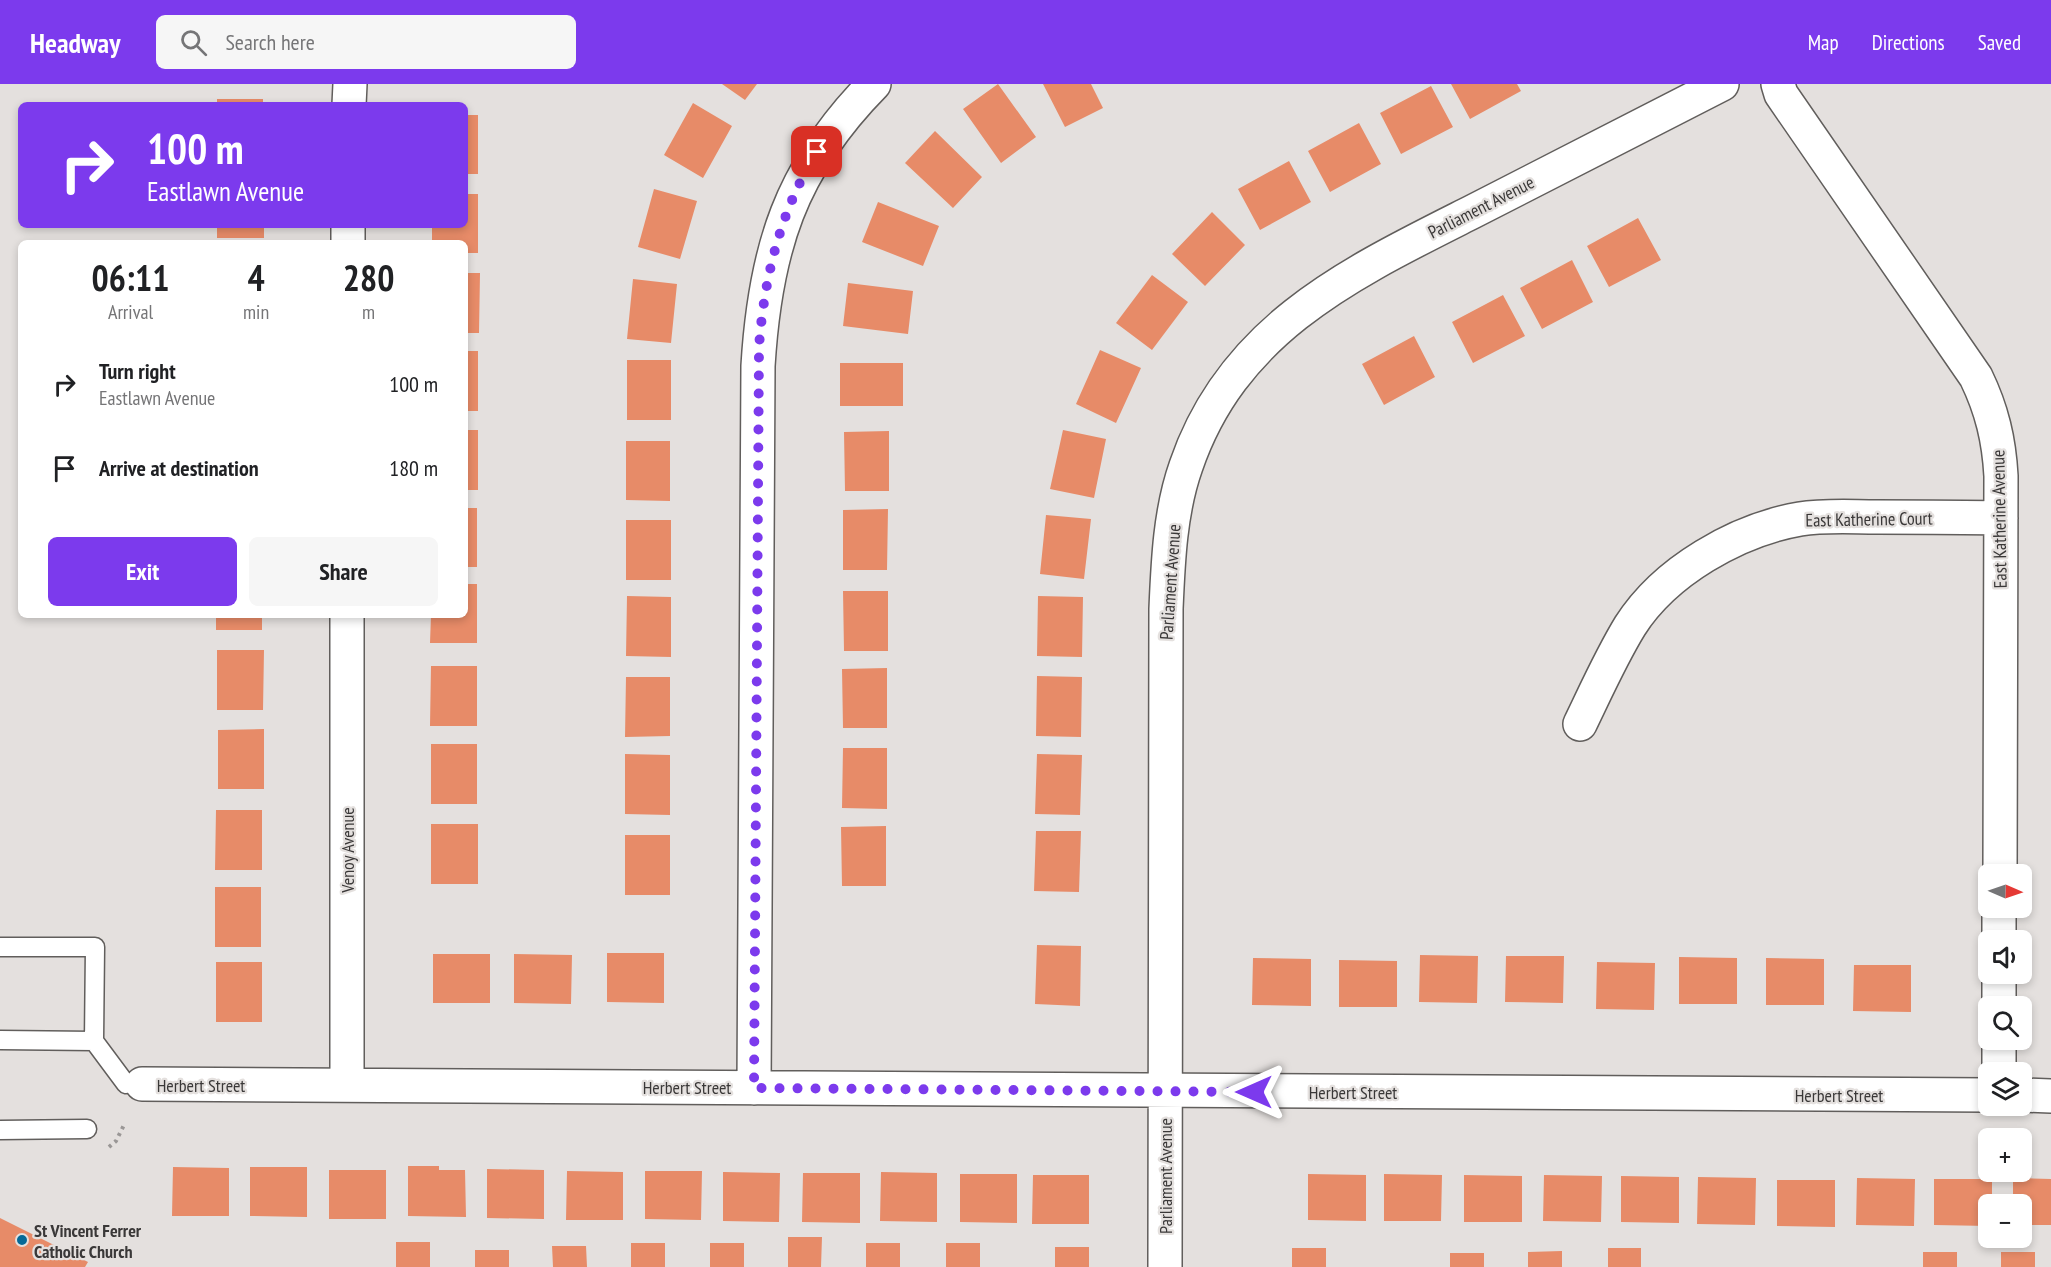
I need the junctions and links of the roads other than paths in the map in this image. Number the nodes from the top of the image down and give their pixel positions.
1 (350, 84) edge
2 (873, 84) edge
3 (1722, 84) edge
4 (1778, 84) edge
5 (349, 102) edge
6 (2001, 518) junction
7 (347, 618) edge
8 (1580, 724) dead end
9 (2000, 864) edge
10 (0, 947) edge
11 (0, 1040) edge
12 (94, 1041) junction
13 (134, 1084) joint
14 (347, 1085) junction
15 (754, 1088) junction
16 (1165, 1091) junction
17 (1978, 1095) edge
18 (2032, 1095) edge
19 (2051, 1096) edge
20 (0, 1130) edge
21 (87, 1130) dead end
22 (1165, 1267) edge

1 - 5 street
2 - 15 street
3 - 16 street, Parliament Avenue
4 - 6 street, East Katherine Avenue
6 - 8 street, East Katherine Court
6 - 9 street, East Katherine Avenue
7 - 14 street, Venoy Avenue
10 - 12 lane
11 - 12 lane
12 - 13 lane
13 - 14 street, Herbert Street
14 - 15 street, Herbert Street
15 - 16 street, Herbert Street
16 - 17 street, Herbert Street
16 - 22 street, Parliament Avenue
18 - 19 street
20 - 21 lane

